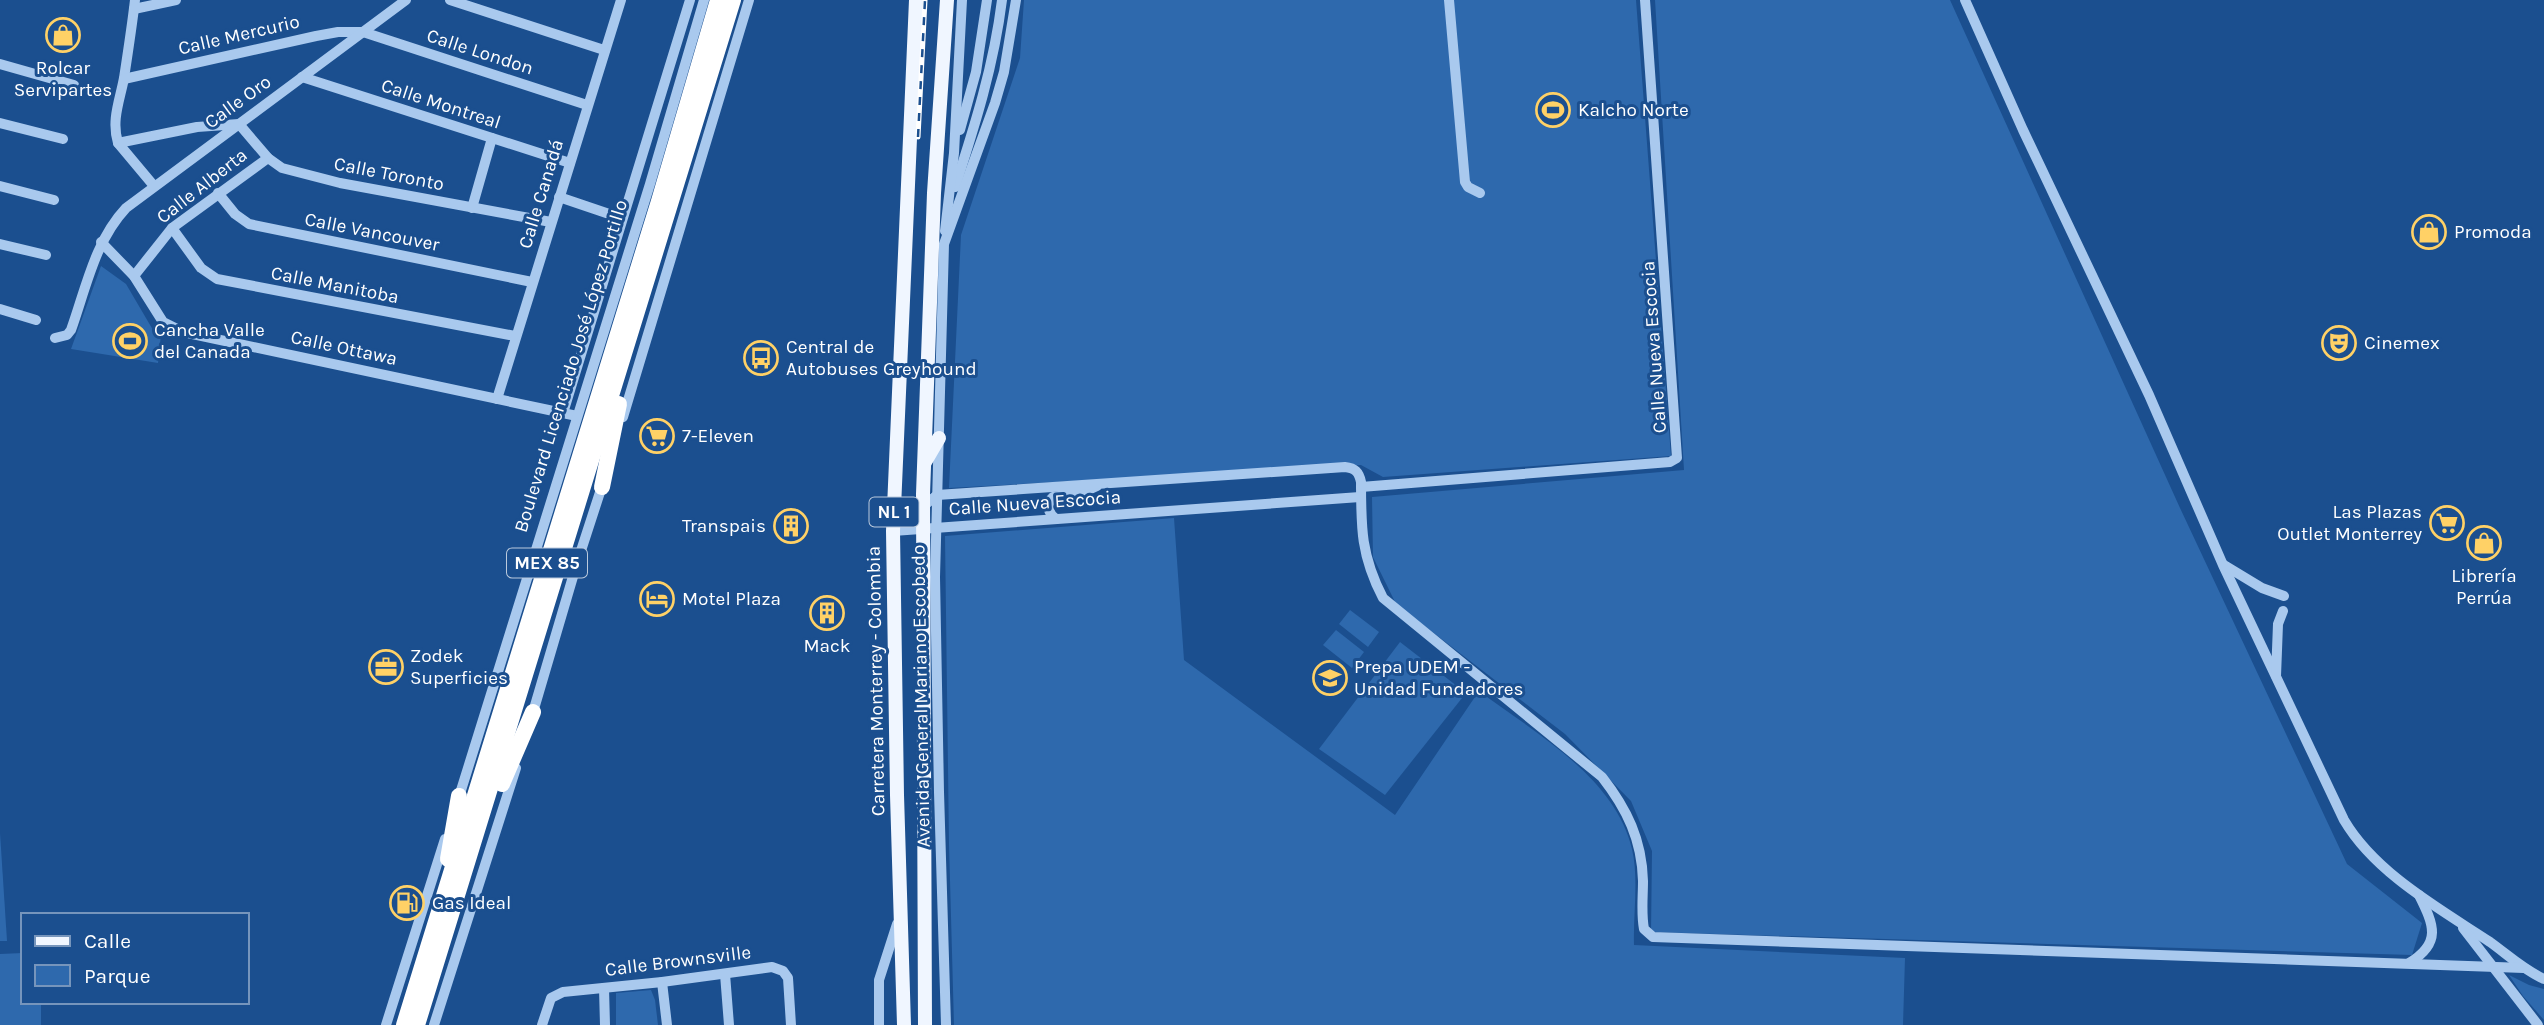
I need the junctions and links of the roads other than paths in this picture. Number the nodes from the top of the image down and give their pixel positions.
1 (176, 0) edge
2 (406, 0) edge
3 (450, 0) edge
4 (621, 0) edge
5 (702, 0) edge
6 (718, 0) edge
7 (733, 0) edge
8 (749, 0) edge
9 (906, 0) edge
10 (916, 0) edge
11 (947, 0) edge
12 (962, 0) edge
13 (987, 0) edge
14 (1002, 0) edge
15 (1016, 0) edge
16 (1449, 0) edge
17 (1646, 0) edge
18 (1965, 0) edge
19 (689, 3) edge
20 (134, 4) edge
21 (363, 32) junction
22 (604, 50) junction
23 (671, 60) junction
24 (0, 64) edge
25 (302, 77) junction
26 (124, 79) junction
27 (913, 80) junction
28 (679, 83) junction
29 (74, 85) dead end
30 (695, 103) junction
31 (587, 105) junction
32 (0, 123) edge
33 (239, 124) junction
34 (492, 138) junction
35 (63, 139) dead end
36 (118, 143) junction
37 (644, 145) junction
38 (660, 151) junction
39 (954, 153) junction
40 (268, 158) junction
41 (570, 163) junction
42 (0, 186) edge
43 (154, 186) junction
44 (218, 193) junction
45 (1480, 194) dead end
46 (559, 197) junction
47 (54, 200) dead end
48 (472, 208) junction
49 (946, 213) junction
50 (621, 218) junction
51 (551, 222) junction
52 (172, 228) junction
53 (102, 242) junction
54 (0, 244) edge
55 (944, 244) junction
56 (46, 255) dead end
57 (608, 264) junction
58 (623, 270) junction
59 (134, 276) junction
60 (532, 282) junction
61 (0, 309) edge
62 (36, 320) dead end
63 (515, 337) junction
64 (54, 338) dead end
65 (622, 364) junction
66 (497, 399) junction
67 (563, 413) junction
68 (577, 416) junction
69 (939, 438) junction
70 (924, 464) junction
71 (1102, 483) junction
72 (602, 488) junction
73 (1361, 492) junction
74 (937, 495) junction
75 (923, 507) junction
76 (1056, 519) junction
77 (929, 529) junction
78 (893, 531) junction
79 (2223, 565) junction
80 (2284, 596) dead end
81 (2283, 611) dead end
82 (2276, 678) junction
83 (533, 712) junction
84 (459, 796) junction
85 (477, 837) junction
86 (2418, 892) junction
87 (444, 897) junction
88 (899, 915) junction
89 (2460, 923) junction
90 (2409, 963) junction
91 (2491, 966) junction
92 (2524, 968) junction
93 (725, 974) junction
94 (2544, 979) edge
95 (662, 982) junction
96 (604, 988) junction
97 (386, 1025) edge
98 (404, 1025) edge
99 (417, 1025) edge
100 (434, 1025) edge
101 (542, 1025) edge
102 (604, 1025) edge
103 (667, 1025) edge
104 (729, 1025) edge
105 (791, 1025) edge
106 (878, 1025) edge
107 (904, 1025) edge
108 (925, 1025) edge
109 (946, 1025) edge
110 (2538, 1025) edge

1 - 20 street
2 - 21 street, Calle Oro
3 - 22 street
4 - 22 street, Calle Canadá
5 - 19 street
5 - 28 street, Boulevard Licenciado José López Portillo
6 - 30 highway, MEX 85
7 - 30 highway, MEX 85
8 - 72 street
9 - 27 main road, NL 1
10 - 27 main road, Carretera Monterrey - Colombia / NL 1
11 - 70 main road, NL 1
12 - 39 street
13 - 39 street
14 - 49 street
15 - 55 street, Avenida General Mariano Escobedo / NL 1
16 - 45 street
17 - 73 street, Calle Nueva Escocia
18 - 79 street
19 - 23 street
20 - 26 street
21 - 25 street, Calle Oro
21 - 26 street, Calle Mercurio
21 - 31 street, Calle London
22 - 31 street, Calle Canadá
23 - 28 street
23 - 37 street
24 - 29 street
25 - 33 street, Calle Oro
25 - 34 street, Calle Montreal
26 - 36 street
27 - 78 main road, Carretera Monterrey - Colombia / NL 1
28 - 38 street, Boulevard Licenciado José López Portillo
30 - 65 highway, MEX 85
30 - 87 highway, Boulevard Licenciado José López Portillo / MEX 85
31 - 41 street, Calle Canadá
32 - 35 street
33 - 36 street
33 - 40 street, Calle Toronto
33 - 43 street, Calle Oro
34 - 41 street, Calle Montreal
34 - 48 street
36 - 43 street
37 - 38 street
37 - 50 street
38 - 58 street, Boulevard Licenciado José López Portillo
39 - 49 street
40 - 44 street, Calle Alberta
40 - 48 street, Calle Toronto
41 - 46 street, Calle Canadá
42 - 47 street
43 - 53 street, Calle Oro
44 - 52 street, Calle Alberta
44 - 60 street, Calle Vancouver
46 - 50 street
46 - 51 street, Calle Canadá
48 - 51 street, Calle Toronto
49 - 55 street
50 - 57 street
51 - 60 street, Calle Canadá
52 - 59 street, Calle Alberta
52 - 63 street, Calle Manitoba
53 - 59 street, Calle Ottawa
53 - 64 street, Calle Oro
54 - 56 street
55 - 69 street, Avenida General Mariano Escobedo / NL 1
57 - 58 street
57 - 67 street
58 - 68 street, Boulevard Licenciado José López Portillo
59 - 66 street, Calle Ottawa
60 - 63 street, Calle Canadá
61 - 62 street
63 - 66 street, Calle Canadá
65 - 72 highway
65 - 85 highway, MEX 85
66 - 67 street, Calle Ottawa
67 - 68 street, Calle Ottawa
68 - 84 street, Boulevard Licenciado José López Portillo
69 - 70 main road
69 - 74 street, Avenida General Mariano Escobedo / NL 1
70 - 75 main road, NL 1
71 - 73 street, Calle Nueva Escocia
71 - 74 street, Calle Nueva Escocia
71 - 76 street
72 - 83 street
73 - 76 street, Calle Nueva Escocia
73 - 90 street
74 - 75 street, Calle Nueva Escocia
74 - 77 street, Avenida General Mariano Escobedo / NL 1
75 - 77 main road, NL 1
75 - 78 street, Calle Nueva Escocia
76 - 77 street, Calle Nueva Escocia
77 - 78 street, Calle Nueva Escocia
77 - 108 main road, NL 1
77 - 109 street, Avenida General Mariano Escobedo / NL 1
78 - 88 main road, Carretera Monterrey - Colombia / NL 1
79 - 80 street
79 - 82 street
81 - 82 street
82 - 86 street
83 - 85 highway
83 - 100 street
84 - 87 highway
84 - 97 street, Boulevard Licenciado José López Portillo
85 - 99 highway, MEX 85
86 - 89 street
86 - 90 street
87 - 98 highway, Boulevard Licenciado José López Portillo / MEX 85
88 - 106 street
88 - 107 main road, Carretera Monterrey - Colombia / NL 1
89 - 91 street
89 - 92 street
90 - 91 street
91 - 92 street
91 - 110 street
92 - 94 street
93 - 95 street, Calle Brownsville
93 - 104 street
93 - 105 street, Calle Brownsville
95 - 96 street, Calle Brownsville
95 - 103 street
96 - 101 street, Calle Brownsville
96 - 102 street

